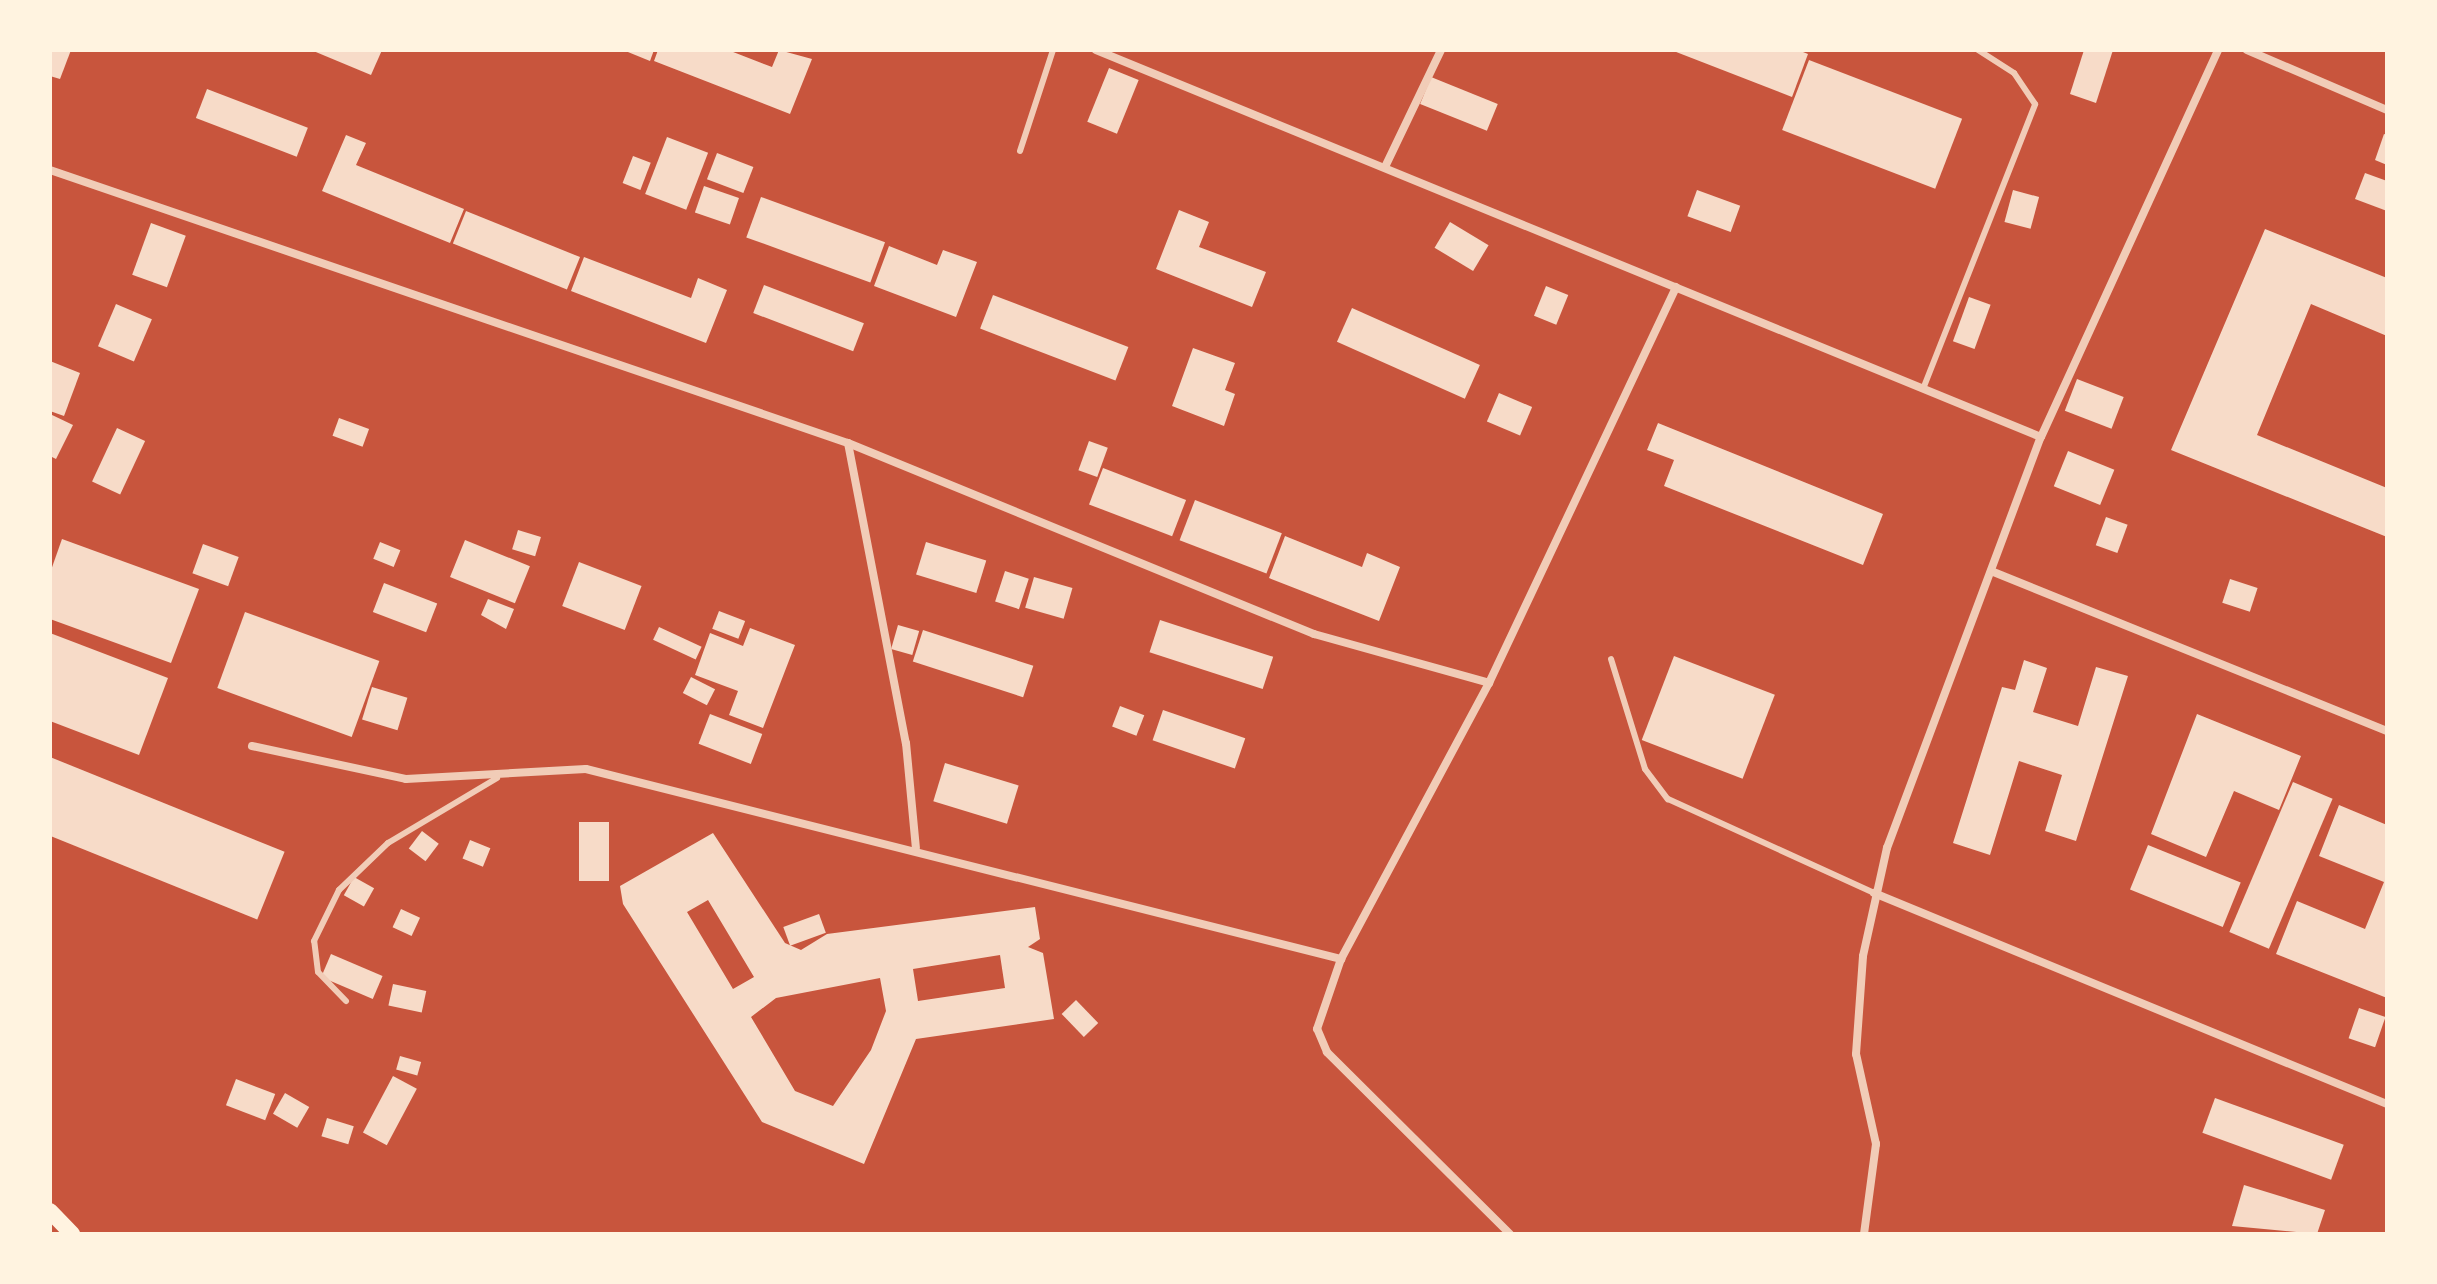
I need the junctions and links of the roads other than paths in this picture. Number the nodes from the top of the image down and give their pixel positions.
1 (1053, 50) edge
2 (1096, 50) edge
3 (1441, 50) edge
4 (1978, 50) edge
5 (2218, 50) edge
6 (2247, 50) edge
7 (2387, 110) edge
8 (1020, 151) dead end
9 (1385, 167) junction
10 (50, 170) edge
11 (1676, 287) junction
12 (1923, 389) junction
13 (2041, 437) junction
14 (848, 443) junction
15 (1991, 571) junction
16 (1611, 659) dead end
17 (1489, 683) junction
18 (2387, 731) edge
19 (252, 746) dead end
20 (497, 778) junction
21 (916, 848) junction
22 (1874, 893) junction
23 (1341, 959) junction
24 (346, 1001) dead end
25 (2387, 1104) edge
26 (50, 1211) edge
27 (72, 1234) edge
28 (1510, 1234) edge
29 (1864, 1234) edge

1 - 8 lane
2 - 9 street
3 - 9 street
4 - 12 lane
5 - 13 street
6 - 7 street
9 - 11 street
10 - 14 street
11 - 12 street
11 - 17 street
12 - 13 street
13 - 15 street
14 - 17 street
14 - 21 street
15 - 18 street
15 - 22 street
16 - 22 lane
17 - 23 street
19 - 20 street
20 - 21 street
20 - 24 lane
21 - 23 street
22 - 25 street
22 - 29 street
23 - 28 street
26 - 27 main road

